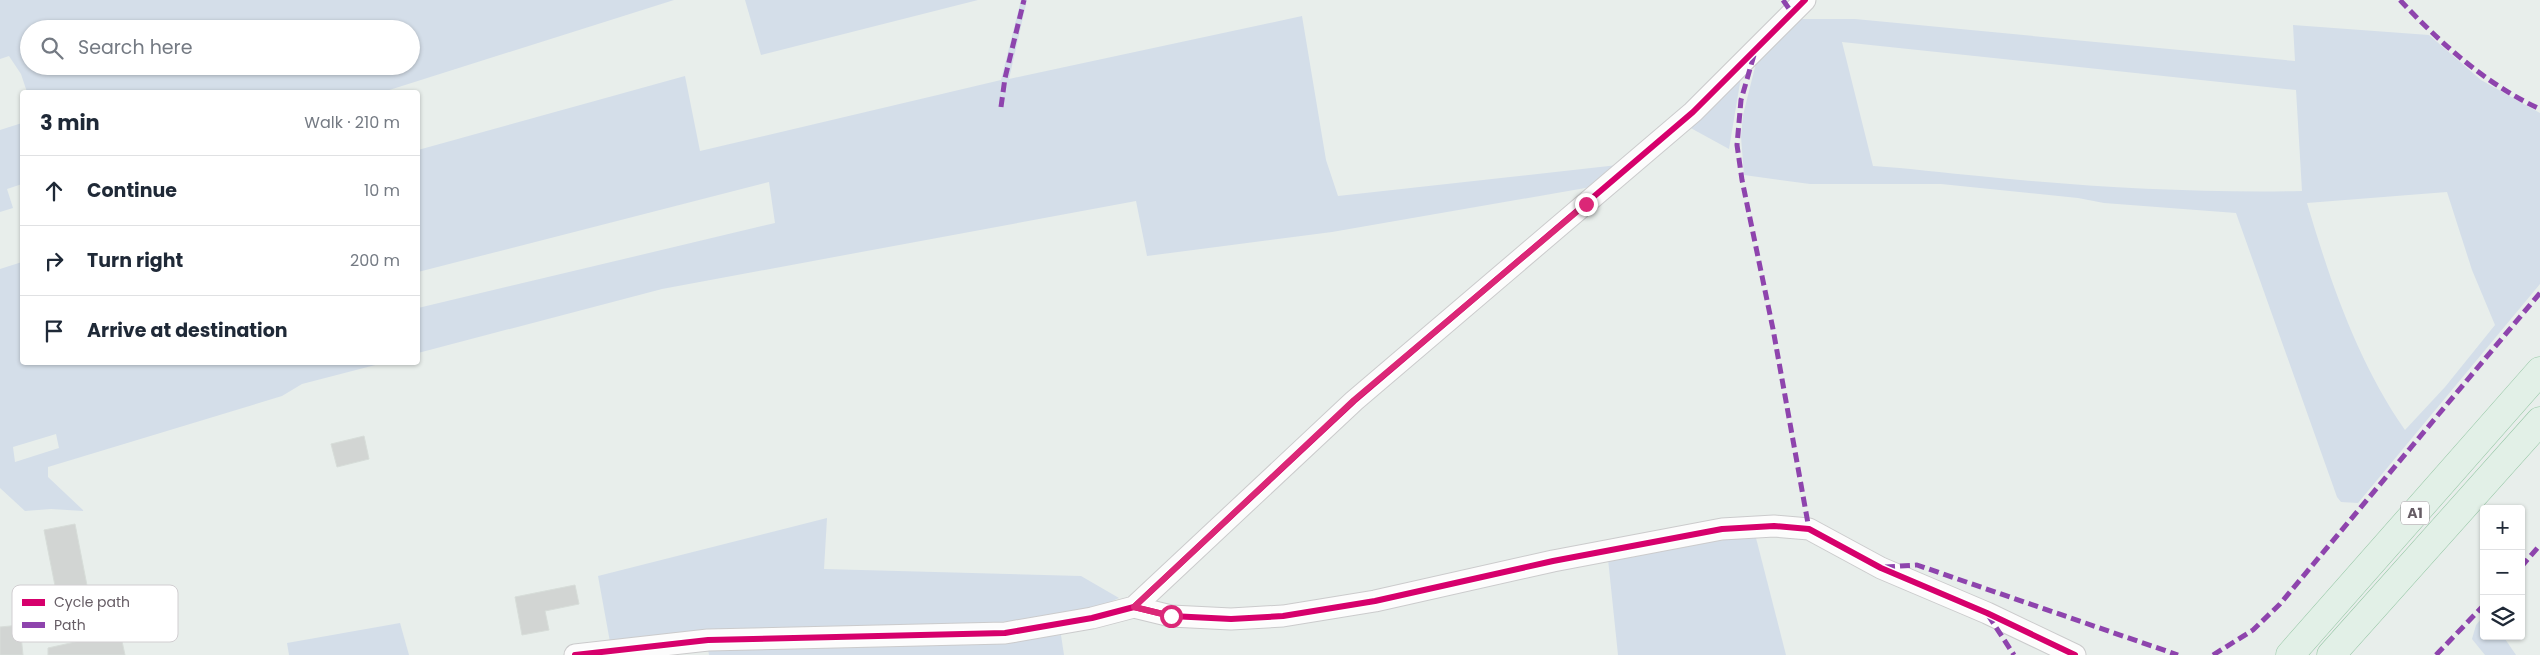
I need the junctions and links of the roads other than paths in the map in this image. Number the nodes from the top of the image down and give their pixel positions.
1 (1806, 0) edge
2 (2540, 371) edge
3 (2540, 422) edge
4 (1134, 607) junction
5 (575, 655) edge
6 (2076, 655) edge
7 (2290, 655) edge
8 (2331, 655) edge

1 - 4 street
2 - 7 highway, A1
3 - 8 highway, A1
4 - 5 street
4 - 6 street

